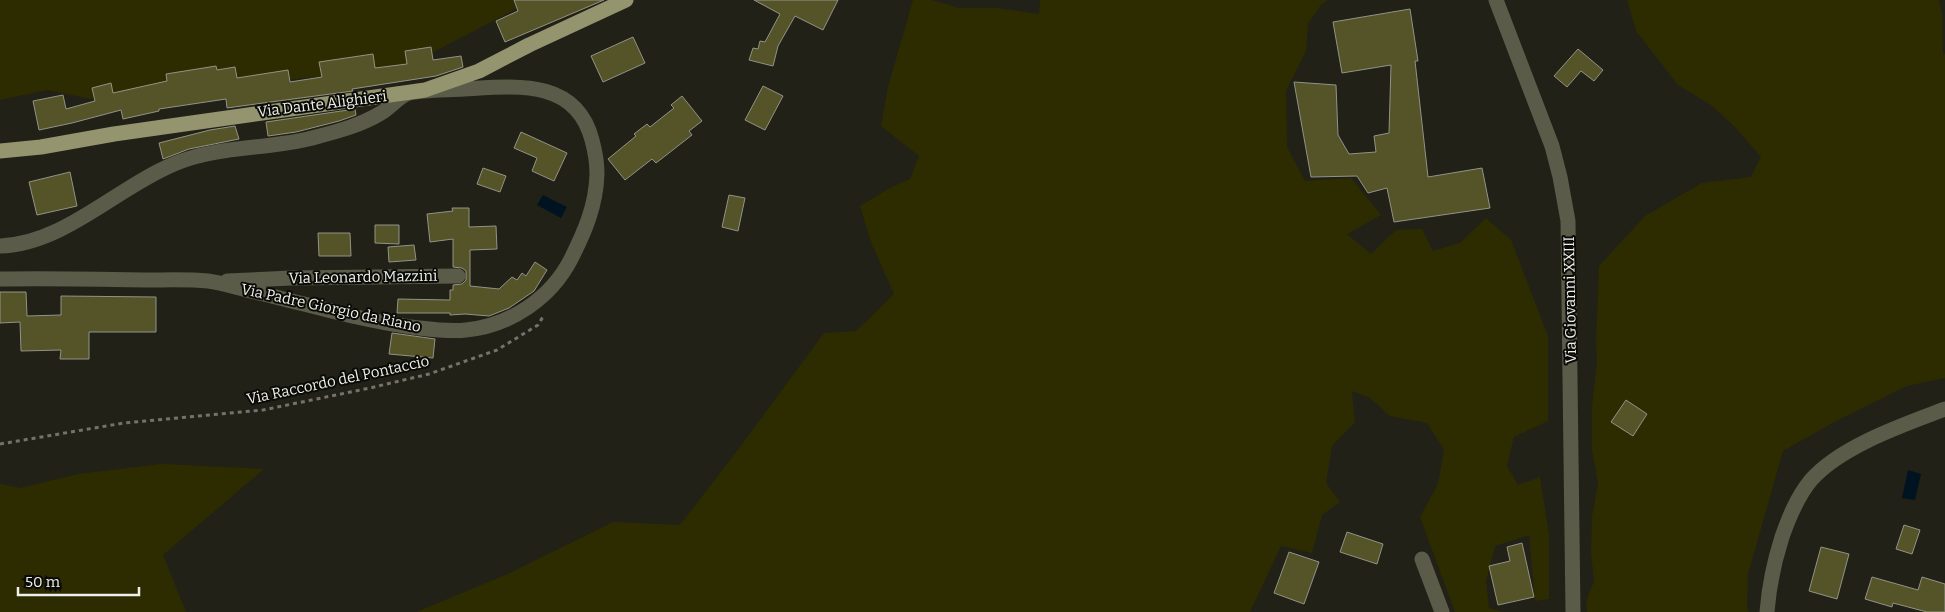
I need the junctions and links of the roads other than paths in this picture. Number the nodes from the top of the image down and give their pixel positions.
1 (626, 0) edge
2 (1496, 0) edge
3 (408, 94) junction
4 (0, 151) edge
5 (0, 246) edge
6 (458, 276) dead end
7 (0, 279) edge
8 (208, 281) junction
9 (1945, 409) edge
10 (1422, 559) dead end
11 (1442, 612) edge
12 (1573, 612) edge
13 (1767, 612) edge

1 - 3 main road, Via Dante Alighieri
2 - 12 street, Via Giovanni XXIII
3 - 4 main road, Via Dante Alighieri
3 - 5 street
3 - 8 street, Via Padre Giorgio da Riano
6 - 8 street, Via Leonardo Mazzini
7 - 8 street, Via Padre Giorgio da Riano
9 - 13 street
10 - 11 street

